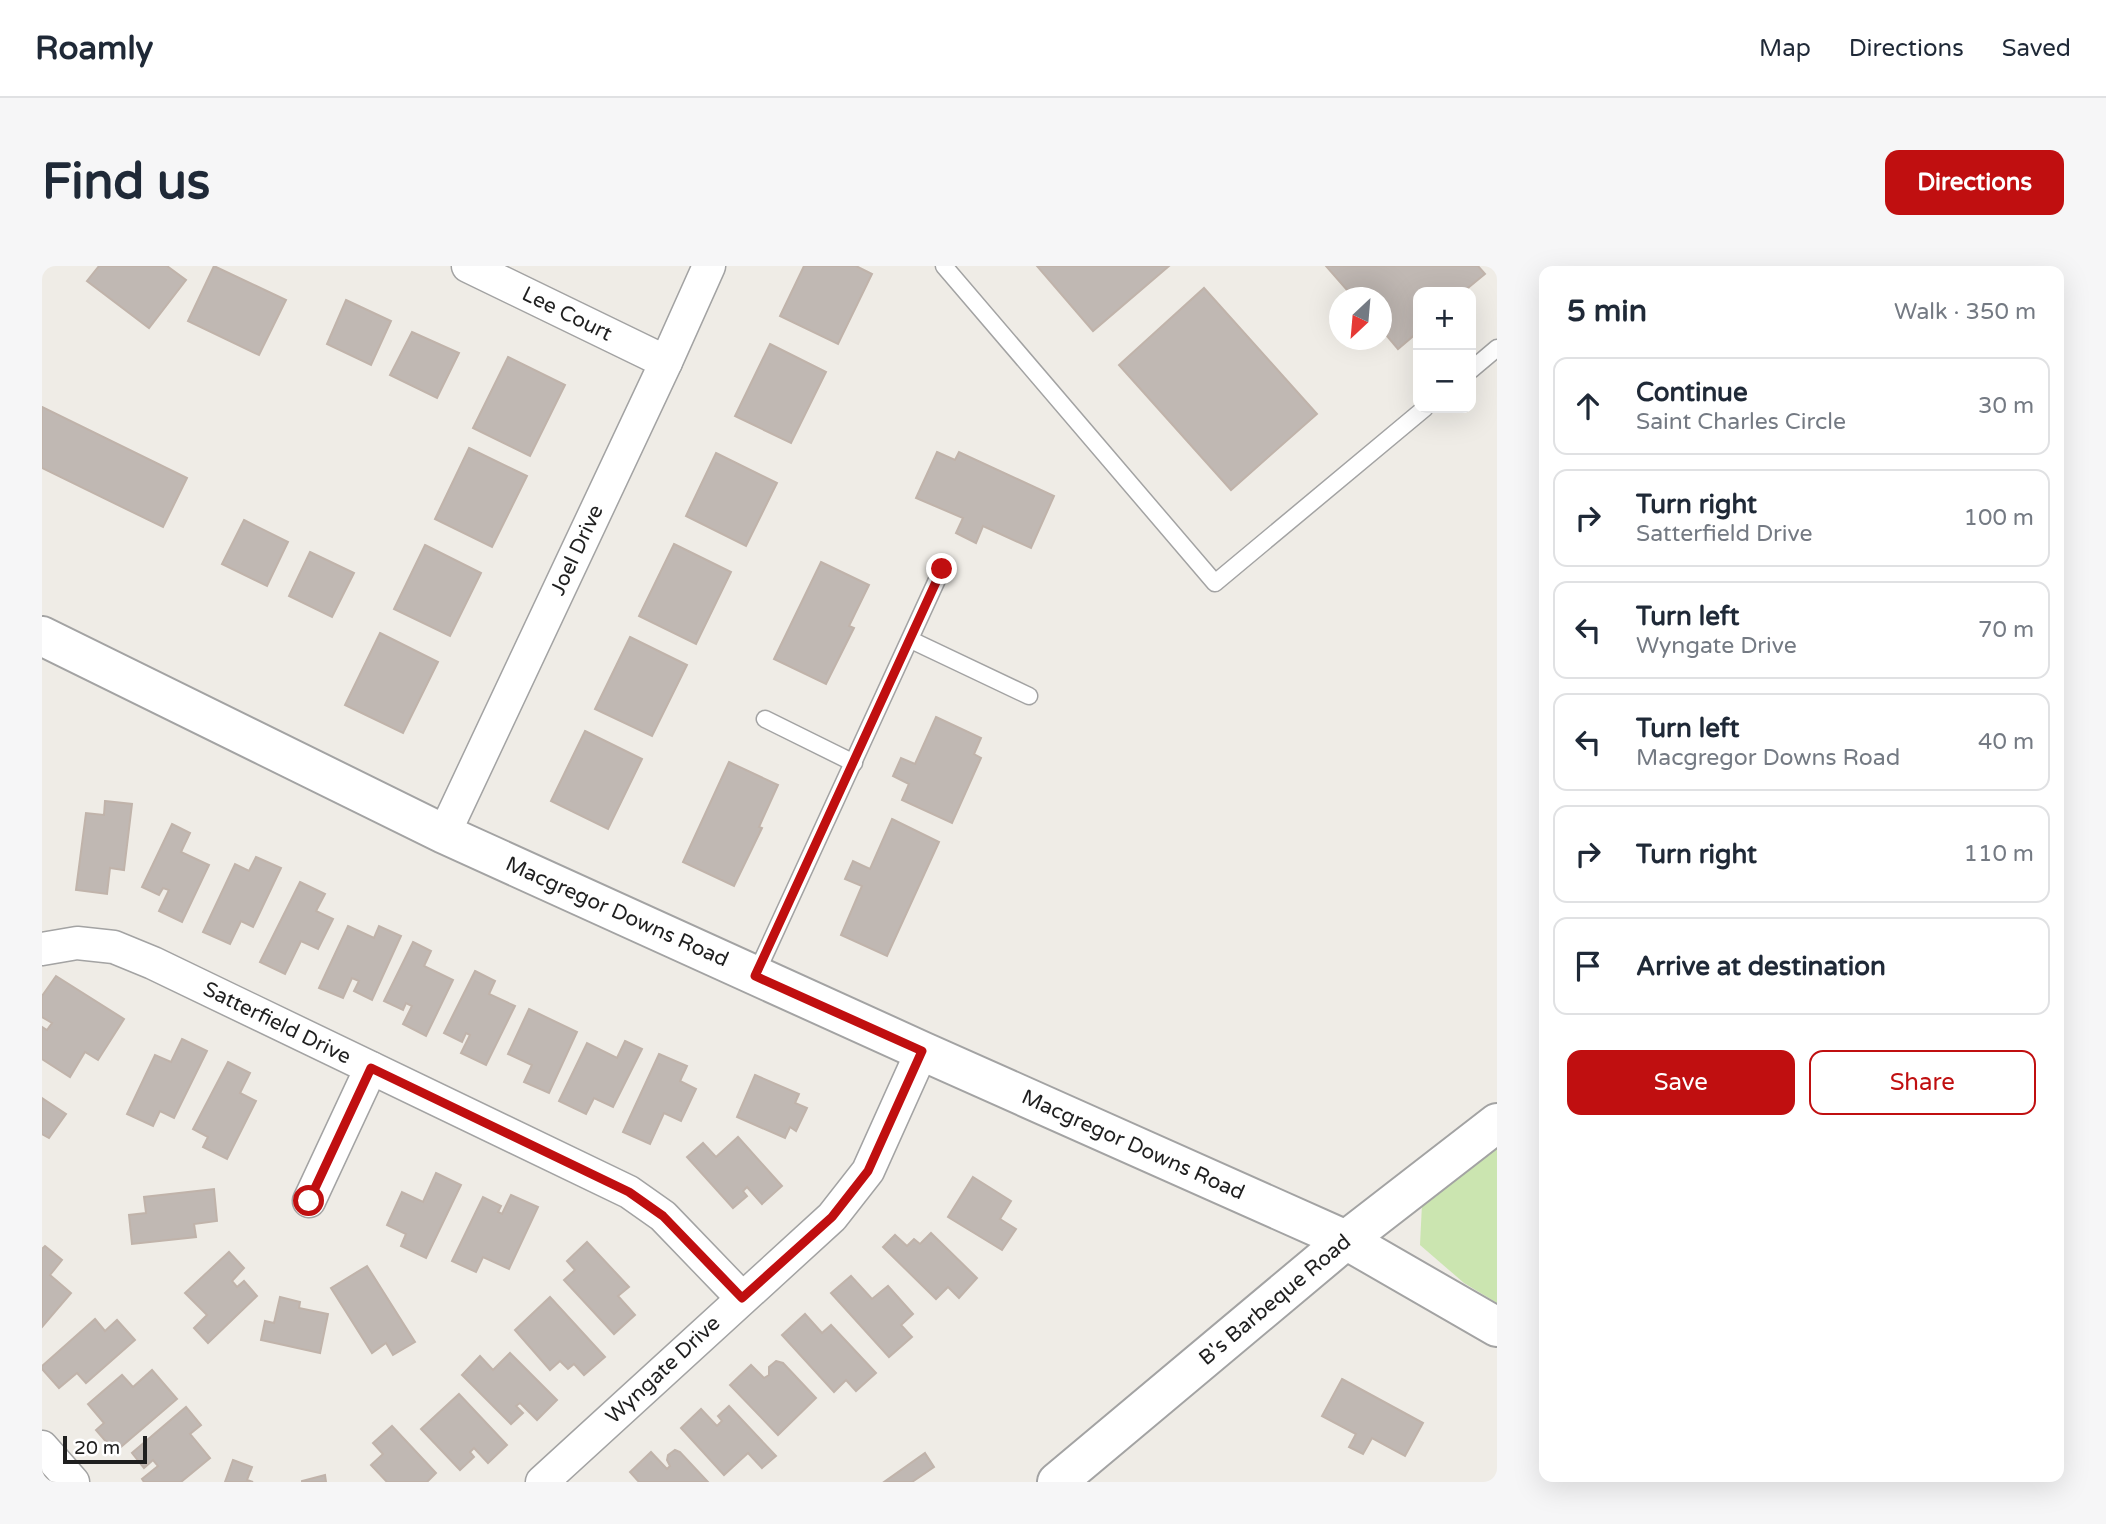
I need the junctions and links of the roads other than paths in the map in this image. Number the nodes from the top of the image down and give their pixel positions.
1 (468, 266) edge
2 (709, 266) edge
3 (944, 266) edge
4 (1497, 348) edge
5 (666, 362) junction
6 (1476, 366) edge
7 (1419, 413) edge
8 (942, 569) dead end
9 (42, 636) edge
10 (911, 639) junction
11 (1029, 696) dead end
12 (765, 719) dead end
13 (854, 763) junction
14 (444, 834) junction
15 (42, 949) edge
16 (755, 976) junction
17 (922, 1051) junction
18 (371, 1068) junction
19 (1497, 1124) edge
20 (309, 1201) dead end
21 (1346, 1240) junction
22 (742, 1298) junction
23 (1497, 1326) edge
24 (42, 1447) edge
25 (73, 1482) edge
26 (542, 1482) edge
27 (1057, 1482) edge

1 - 5 street, Lee Court
2 - 5 street, Joel Drive
3 - 7 lane
4 - 6 lane
5 - 14 street, Joel Drive
8 - 10 lane
9 - 14 street, Macgregor Downs Road
10 - 11 lane
10 - 13 lane
12 - 13 lane
13 - 16 lane
14 - 16 street, Macgregor Downs Road
15 - 18 street, Satterfield Drive
16 - 17 street, Macgregor Downs Road
17 - 21 street, Macgregor Downs Road
17 - 22 street, Wyngate Drive
18 - 20 street
18 - 22 street, Satterfield Drive
19 - 21 street, B's Barbeque Road
21 - 23 street, Macgregor Downs Road
21 - 27 street, B's Barbeque Road
22 - 26 street, Wyngate Drive
24 - 25 street

